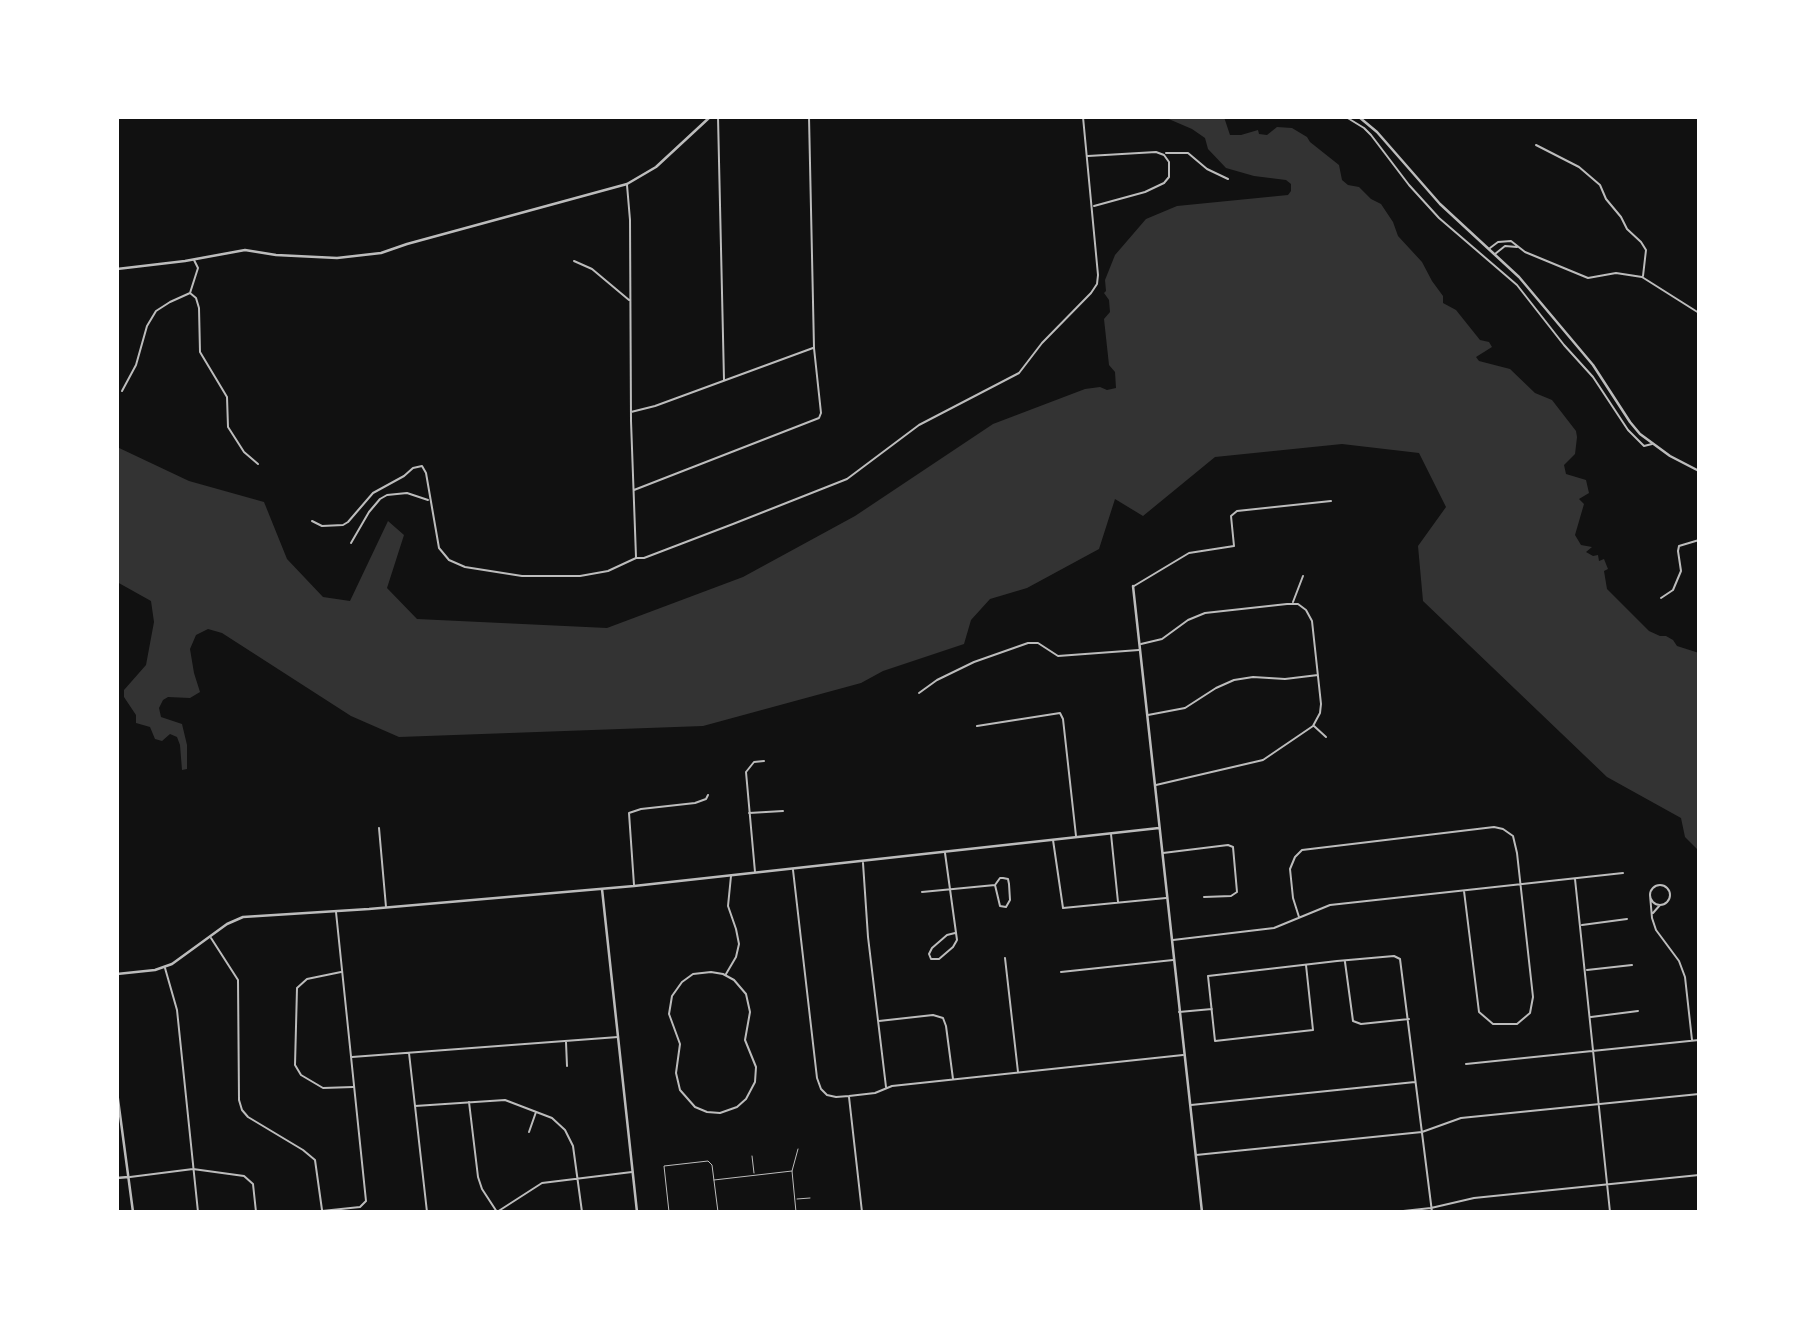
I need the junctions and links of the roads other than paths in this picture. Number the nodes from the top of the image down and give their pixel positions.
1 (710, 117) edge
2 (718, 117) edge
3 (809, 117) edge
4 (1083, 117) edge
5 (1346, 117) edge
6 (1359, 117) edge
7 (1536, 145) dead end
8 (1392, 150) junction
9 (1161, 154) junction
10 (1385, 155) junction
11 (1088, 156) junction
12 (1228, 179) dead end
13 (627, 184) junction
14 (1093, 206) junction
15 (1518, 248) junction
16 (1490, 249) junction
17 (1495, 254) junction
18 (194, 259) junction
19 (573, 261) dead end
20 (117, 269) edge
21 (1642, 277) junction
22 (190, 293) junction
23 (630, 301) junction
24 (1545, 307) junction
25 (1536, 309) junction
26 (1699, 313) edge
27 (814, 348) junction
28 (724, 380) junction
29 (122, 391) dead end
30 (631, 412) junction
31 (1652, 443) junction
32 (258, 464) dead end
33 (1699, 471) edge
34 (634, 490) junction
35 (429, 500) junction
36 (1331, 501) dead end
37 (312, 521) dead end
38 (1699, 540) edge
39 (351, 543) dead end
40 (636, 558) junction
41 (1303, 576) dead end
42 (1133, 586) joint
43 (1661, 598) dead end
44 (1293, 603) junction
45 (1139, 644) junction
46 (1140, 650) junction
47 (1318, 675) junction
48 (919, 693) dead end
49 (1147, 715) junction
50 (977, 726) dead end
51 (1313, 726) junction
52 (1325, 737) dead end
53 (764, 761) dead end
54 (1155, 786) junction
55 (708, 795) dead end
56 (783, 811) dead end
57 (749, 813) junction
58 (379, 828) dead end
59 (1159, 828) junction
60 (1111, 833) junction
61 (1076, 837) junction
62 (1053, 840) junction
63 (945, 852) junction
64 (1162, 853) junction
65 (863, 861) junction
66 (793, 869) junction
67 (755, 873) junction
68 (1623, 873) dead end
69 (732, 875) junction
70 (1575, 878) junction
71 (1521, 884) junction
72 (995, 885) junction
73 (634, 886) junction
74 (602, 888) junction
75 (950, 889) junction
76 (1464, 891) junction
77 (922, 892) dead end
78 (1650, 895) junction
79 (1204, 897) dead end
80 (1167, 898) junction
81 (1118, 902) junction
82 (1662, 904) junction
83 (386, 908) junction
84 (336, 911) junction
85 (1299, 917) junction
86 (1652, 918) junction
87 (1627, 919) dead end
88 (1581, 925) junction
89 (956, 933) junction
90 (211, 938) junction
91 (1172, 940) junction
92 (1006, 958) dead end
93 (1174, 960) junction
94 (1345, 961) junction
95 (1306, 965) junction
96 (1632, 965) dead end
97 (164, 967) junction
98 (1586, 970) junction
99 (342, 971) junction
100 (1061, 972) dead end
101 (117, 974) edge
102 (725, 975) junction
103 (1213, 1009) junction
104 (1637, 1011) dead end
105 (1179, 1012) junction
106 (1590, 1017) junction
107 (1409, 1019) junction
108 (878, 1021) junction
109 (618, 1037) junction
110 (1699, 1040) edge
111 (566, 1041) junction
112 (1692, 1041) junction
113 (1591, 1051) junction
114 (409, 1052) junction
115 (1184, 1055) junction
116 (351, 1057) junction
117 (1466, 1064) dead end
118 (567, 1066) dead end
119 (1018, 1073) junction
120 (953, 1080) junction
121 (1416, 1082) junction
122 (354, 1087) junction
123 (886, 1088) junction
124 (117, 1092) edge
125 (1699, 1094) edge
126 (849, 1096) junction
127 (469, 1101) junction
128 (1598, 1104) junction
129 (1190, 1105) junction
130 (415, 1106) junction
131 (536, 1111) junction
132 (528, 1132) dead end
133 (1422, 1132) junction
134 (798, 1150) dead end
135 (1195, 1155) junction
136 (752, 1156) dead end
137 (194, 1169) junction
138 (632, 1171) junction
139 (792, 1171) junction
140 (1699, 1175) edge
141 (754, 1176) junction
142 (130, 1177) junction
143 (578, 1177) junction
144 (117, 1178) edge
145 (714, 1180) junction
146 (1607, 1184) junction
147 (810, 1198) dead end
148 (795, 1199) junction
149 (1432, 1210) edge
150 (133, 1212) edge
151 (198, 1212) edge
152 (256, 1212) edge
153 (322, 1212) edge
154 (427, 1212) edge
155 (497, 1212) edge
156 (582, 1212) edge
157 (637, 1212) edge
158 (669, 1212) edge
159 (718, 1212) edge
160 (796, 1212) edge
161 (862, 1212) edge
162 (1202, 1212) edge
163 (1394, 1212) edge
164 (1610, 1212) edge

1 - 13 street
2 - 28 street
3 - 27 street
4 - 11 street
5 - 10 street
6 - 8 street
7 - 21 street
8 - 10 street
8 - 16 street
9 - 11 street
9 - 12 street
9 - 14 street
10 - 25 street
11 - 14 street
13 - 18 street
13 - 23 street
14 - 40 street
15 - 16 street
15 - 17 street
15 - 21 street
16 - 17 street
17 - 24 street
18 - 20 street
18 - 22 street
19 - 23 street
21 - 26 street
22 - 29 street
22 - 32 street
23 - 30 street
24 - 25 street
24 - 31 street
25 - 31 street
27 - 28 street
27 - 34 street
28 - 30 street
30 - 34 street
31 - 33 street
34 - 40 street
35 - 37 street
35 - 39 street
35 - 40 street
36 - 42 street
38 - 43 street
41 - 44 street
42 - 45 street
44 - 45 street
44 - 47 street
45 - 46 street
46 - 48 street
46 - 49 street
47 - 49 street
47 - 51 street
49 - 54 street
50 - 61 street
51 - 52 street
51 - 54 street
53 - 57 street
54 - 59 street
55 - 73 street
56 - 57 street
57 - 67 street
58 - 83 street
59 - 60 street
59 - 64 street
60 - 61 street
60 - 81 street
61 - 62 street
62 - 63 street
62 - 81 street
63 - 65 street
63 - 75 street
64 - 79 street
64 - 80 street
65 - 66 street
65 - 108 street
66 - 67 street
66 - 126 street
67 - 69 street
68 - 70 street
69 - 73 street
69 - 102 street
70 - 71 street
70 - 88 street
71 - 76 street
71 - 76 street
71 - 85 street
72 - 72 street
72 - 75 street
73 - 74 street
74 - 83 street
74 - 109 street
75 - 77 street
75 - 89 street
76 - 85 street
78 - 82 street
78 - 82 street
78 - 86 street
80 - 81 street
80 - 91 street
82 - 86 street
83 - 84 street
84 - 90 street
84 - 99 street
85 - 91 street
86 - 112 street
87 - 88 street
88 - 98 street
89 - 89 street
90 - 97 street
90 - 153 street
91 - 93 street
92 - 119 street
93 - 100 street
93 - 105 street
94 - 95 street
94 - 107 street
94 - 107 street
95 - 103 street
95 - 103 street
96 - 98 street
97 - 101 street
97 - 137 street
98 - 106 street
99 - 116 street
99 - 122 street
102 - 102 street
103 - 105 street
104 - 106 street
105 - 115 street
106 - 113 street
107 - 121 street
108 - 120 street
108 - 123 street
109 - 111 street
109 - 138 street
110 - 112 street
111 - 114 street
111 - 118 street
112 - 113 street
113 - 117 street
113 - 128 street
114 - 116 street
114 - 130 street
115 - 119 street
115 - 129 street
116 - 122 street
119 - 120 street
120 - 123 street
121 - 129 street
121 - 133 street
122 - 153 street
123 - 126 street
124 - 142 street
125 - 128 street
126 - 161 street
127 - 130 street
127 - 131 street
127 - 155 street
128 - 133 street
128 - 146 street
129 - 135 street
130 - 154 street
131 - 132 street
131 - 143 street
133 - 135 street
133 - 149 street
134 - 139 lane
135 - 162 street
136 - 141 lane
137 - 142 street
137 - 151 street
137 - 152 street
138 - 143 street
138 - 157 street
139 - 141 lane
139 - 148 lane
140 - 146 street
141 - 145 lane
142 - 144 street
142 - 150 street
143 - 155 street
143 - 156 street
145 - 158 lane
145 - 159 lane
146 - 149 street
146 - 164 street
147 - 148 lane
148 - 160 lane
149 - 163 street

